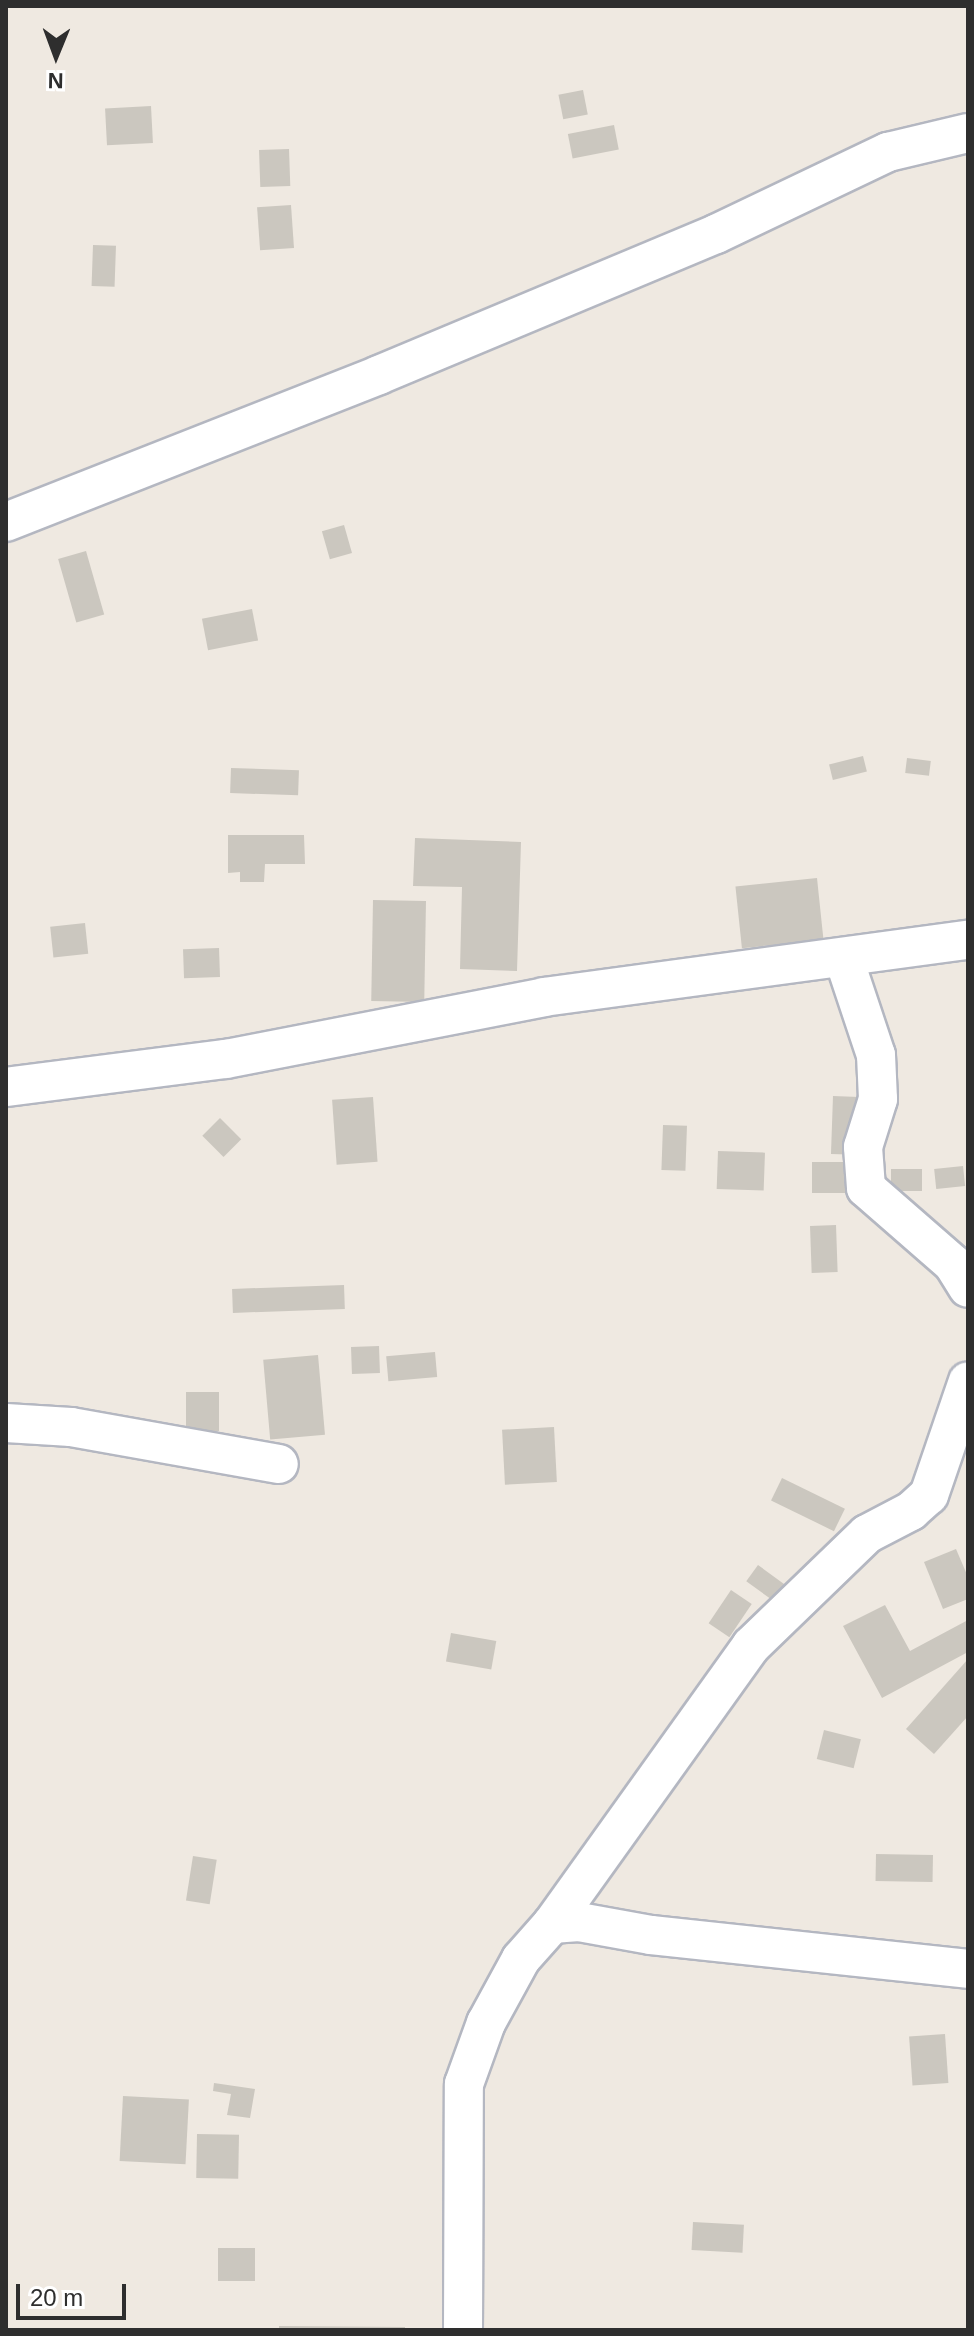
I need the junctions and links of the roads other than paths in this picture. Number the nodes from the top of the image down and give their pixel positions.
1 (968, 133) edge
2 (6, 522) edge
3 (968, 940) edge
4 (844, 959) junction
5 (6, 1087) edge
6 (968, 1288) edge
7 (968, 1381) edge
8 (6, 1423) edge
9 (279, 1464) dead end
10 (552, 1924) junction
11 (968, 1969) edge
12 (463, 2330) edge

1 - 2 street
3 - 4 street
4 - 5 street
4 - 6 street
7 - 10 street
8 - 9 street
10 - 11 street
10 - 12 street

